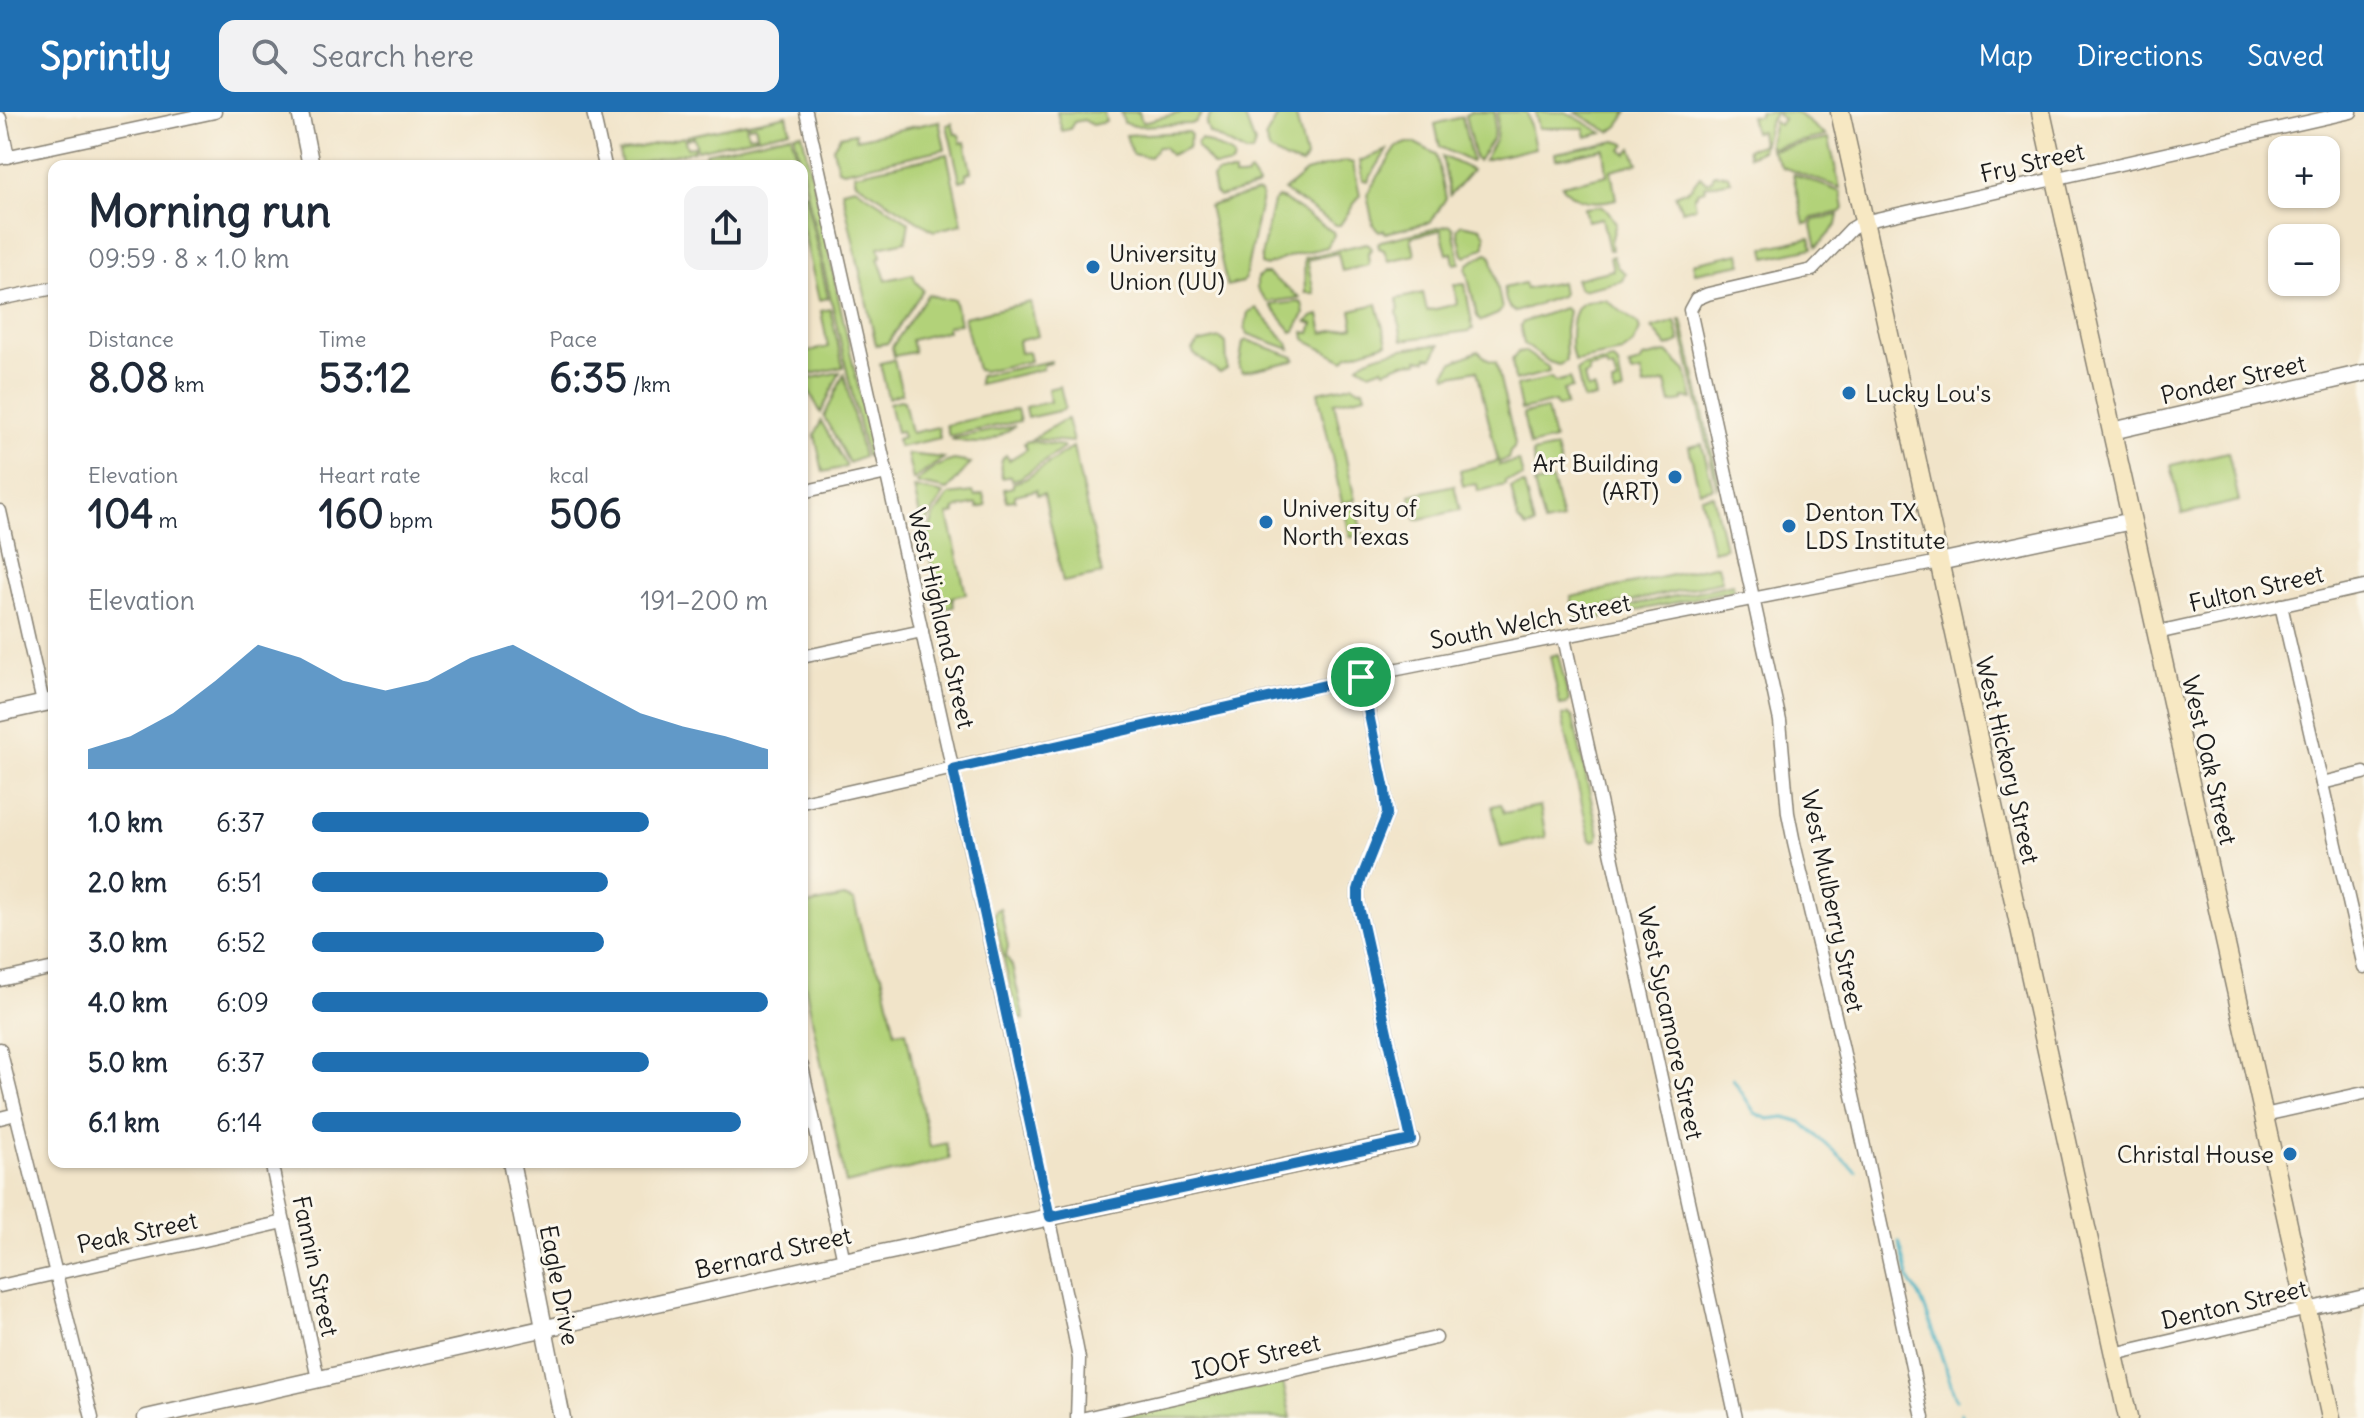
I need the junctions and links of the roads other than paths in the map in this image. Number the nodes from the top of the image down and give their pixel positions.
1 (215, 112) edge
2 (300, 112) edge
3 (593, 112) edge
4 (806, 112) edge
5 (1840, 112) edge
6 (2041, 112) edge
7 (2351, 112) edge
8 (0, 118) edge
9 (4, 158) edge
10 (310, 160) edge
11 (604, 160) edge
12 (2056, 179) junction
13 (1863, 222) junction
14 (48, 289) edge
15 (0, 299) edge
16 (2364, 373) edge
17 (2112, 431) junction
18 (887, 473) junction
19 (808, 491) edge
20 (0, 511) edge
21 (2132, 521) junction
22 (1939, 562) junction
23 (2364, 587) edge
24 (1753, 599) junction
25 (2281, 605) junction
26 (922, 631) junction
27 (2157, 633) junction
28 (1564, 638) junction
29 (808, 656) edge
30 (1361, 677) junction
31 (48, 698) edge
32 (48, 702) edge
33 (0, 713) edge
34 (953, 769) junction
35 (2364, 773) edge
36 (2322, 783) junction
37 (808, 801) edge
38 (2364, 967) edge
39 (48, 969) edge
40 (0, 980) edge
41 (0, 1049) edge
42 (2364, 1093) edge
43 (808, 1094) edge
44 (16, 1114) junction
45 (2264, 1115) junction
46 (0, 1118) edge
47 (1411, 1140) joint
48 (272, 1168) edge
49 (512, 1168) edge
50 (1050, 1217) junction
51 (284, 1222) junction
52 (844, 1261) junction
53 (55, 1273) junction
54 (0, 1286) edge
55 (2364, 1296) edge
56 (2307, 1309) junction
57 (544, 1328) junction
58 (1436, 1338) dead end
59 (2114, 1354) junction
60 (318, 1379) junction
61 (92, 1418) edge
62 (146, 1418) edge
63 (562, 1418) edge
64 (1077, 1418) edge
65 (1085, 1418) edge
66 (1736, 1418) edge
67 (1923, 1418) edge
68 (2128, 1418) edge
69 (2331, 1418) edge

1 - 9 street
2 - 10 street
3 - 11 street
4 - 18 street, West Highland Street
5 - 13 main road, West Hickory Street
6 - 12 main road, West Oak Street
7 - 12 street, Fry Street
8 - 9 street
12 - 13 street, Fry Street
12 - 17 main road, West Oak Street
13 - 22 main road, West Hickory Street
13 - 24 street, West Mulberry Street
14 - 15 street
16 - 17 street, Ponder Street
17 - 21 main road, West Oak Street
18 - 19 street
18 - 26 street, West Highland Street
20 - 31 street
21 - 22 street
21 - 27 main road, West Oak Street
22 - 24 street, South Welch Street
22 - 59 main road, West Hickory Street
23 - 25 street, Fulton Street
24 - 28 street, South Welch Street
24 - 67 street, West Mulberry Street
25 - 27 street, Fulton Street
25 - 36 street
26 - 29 street
26 - 34 street, West Highland Street
27 - 45 main road, West Oak Street
28 - 30 street, South Welch Street
28 - 66 street, West Sycamore Street
30 - 34 street, South Welch Street
30 - 47 street
32 - 33 street
34 - 37 street, South Welch Street
34 - 50 street, West Highland Street
35 - 36 street
36 - 38 street
39 - 40 street
41 - 44 street
42 - 45 street
43 - 52 street
44 - 46 street
44 - 53 street
45 - 56 main road, West Oak Street
47 - 50 street, Bernard Street
48 - 51 street, Fannin Street
49 - 57 street, Eagle Drive
50 - 52 street, Bernard Street
50 - 64 street, West Highland Street
51 - 53 street, Peak Street
51 - 60 street, Fannin Street
52 - 57 street, Bernard Street
53 - 54 street, Peak Street
53 - 61 street
55 - 56 street, Denton Street
56 - 59 street, Denton Street
56 - 69 main road, West Oak Street
57 - 60 street, Bernard Street
57 - 63 street, Eagle Drive
58 - 65 street, IOOF Street
59 - 68 main road, West Hickory Street
60 - 62 street, Bernard Street

